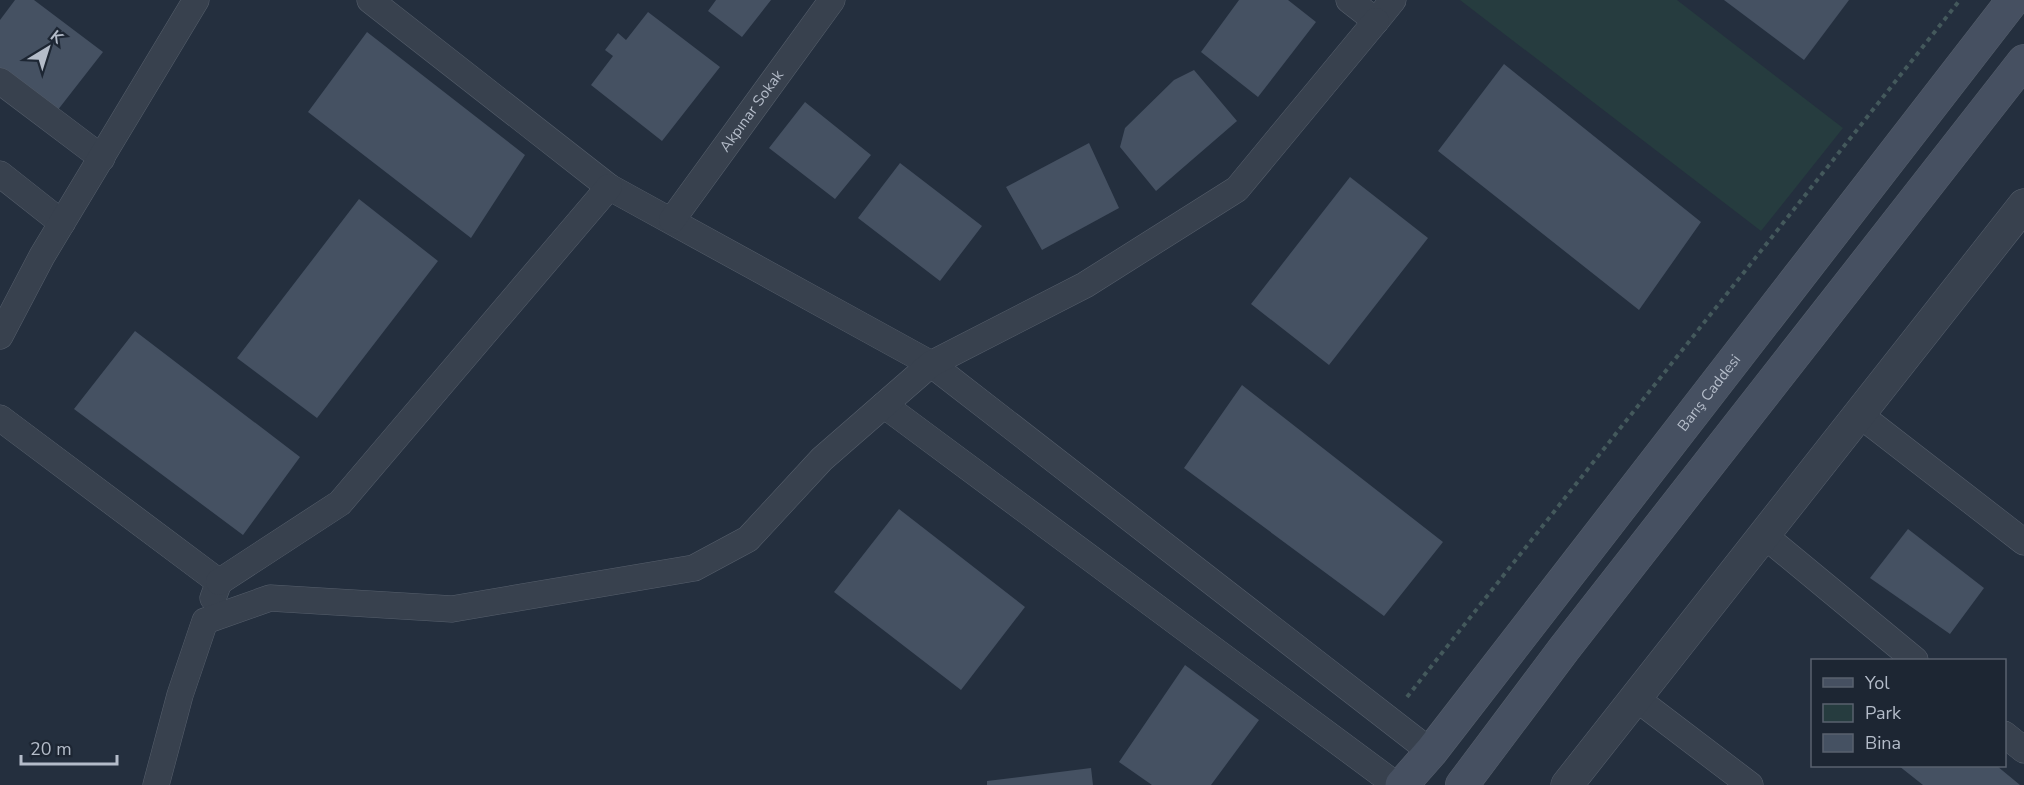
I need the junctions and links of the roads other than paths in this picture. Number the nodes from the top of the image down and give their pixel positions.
1 (196, 0) edge
2 (370, 0) edge
3 (832, 0) edge
4 (1349, 0) edge
5 (1394, 0) edge
6 (2013, 0) edge
7 (1376, 21) junction
8 (2024, 62) edge
9 (0, 81) edge
10 (102, 158) junction
11 (0, 174) edge
12 (609, 187) junction
13 (2024, 205) edge
14 (672, 220) junction
15 (62, 223) junction
16 (0, 336) edge
17 (932, 364) junction
18 (884, 405) junction
19 (1860, 415) junction
20 (0, 418) edge
21 (1765, 536) junction
22 (2024, 542) edge
23 (219, 582) junction
24 (205, 621) junction
25 (1915, 659) edge
26 (1637, 699) junction
27 (2006, 736) edge
28 (2024, 750) edge
29 (1431, 752) junction
30 (156, 785) edge
31 (1396, 785) edge
32 (1402, 785) edge
33 (1462, 785) edge
34 (1567, 785) edge
35 (1750, 785) edge

1 - 10 street
2 - 12 street
3 - 14 street, Akpınar Sokak
4 - 7 street
5 - 7 street
6 - 29 main road, Barış Caddesi
7 - 17 street
8 - 33 main road
9 - 10 street
10 - 15 street
11 - 15 street
12 - 14 street
12 - 23 street
13 - 19 street
14 - 17 street
15 - 16 street
17 - 18 street
17 - 29 street
18 - 24 street
18 - 31 street
19 - 21 street
19 - 22 street
20 - 23 street
21 - 25 street
21 - 26 street
23 - 24 street
24 - 30 street
26 - 34 street
26 - 35 street
27 - 28 street
29 - 32 main road, Barış Caddesi

